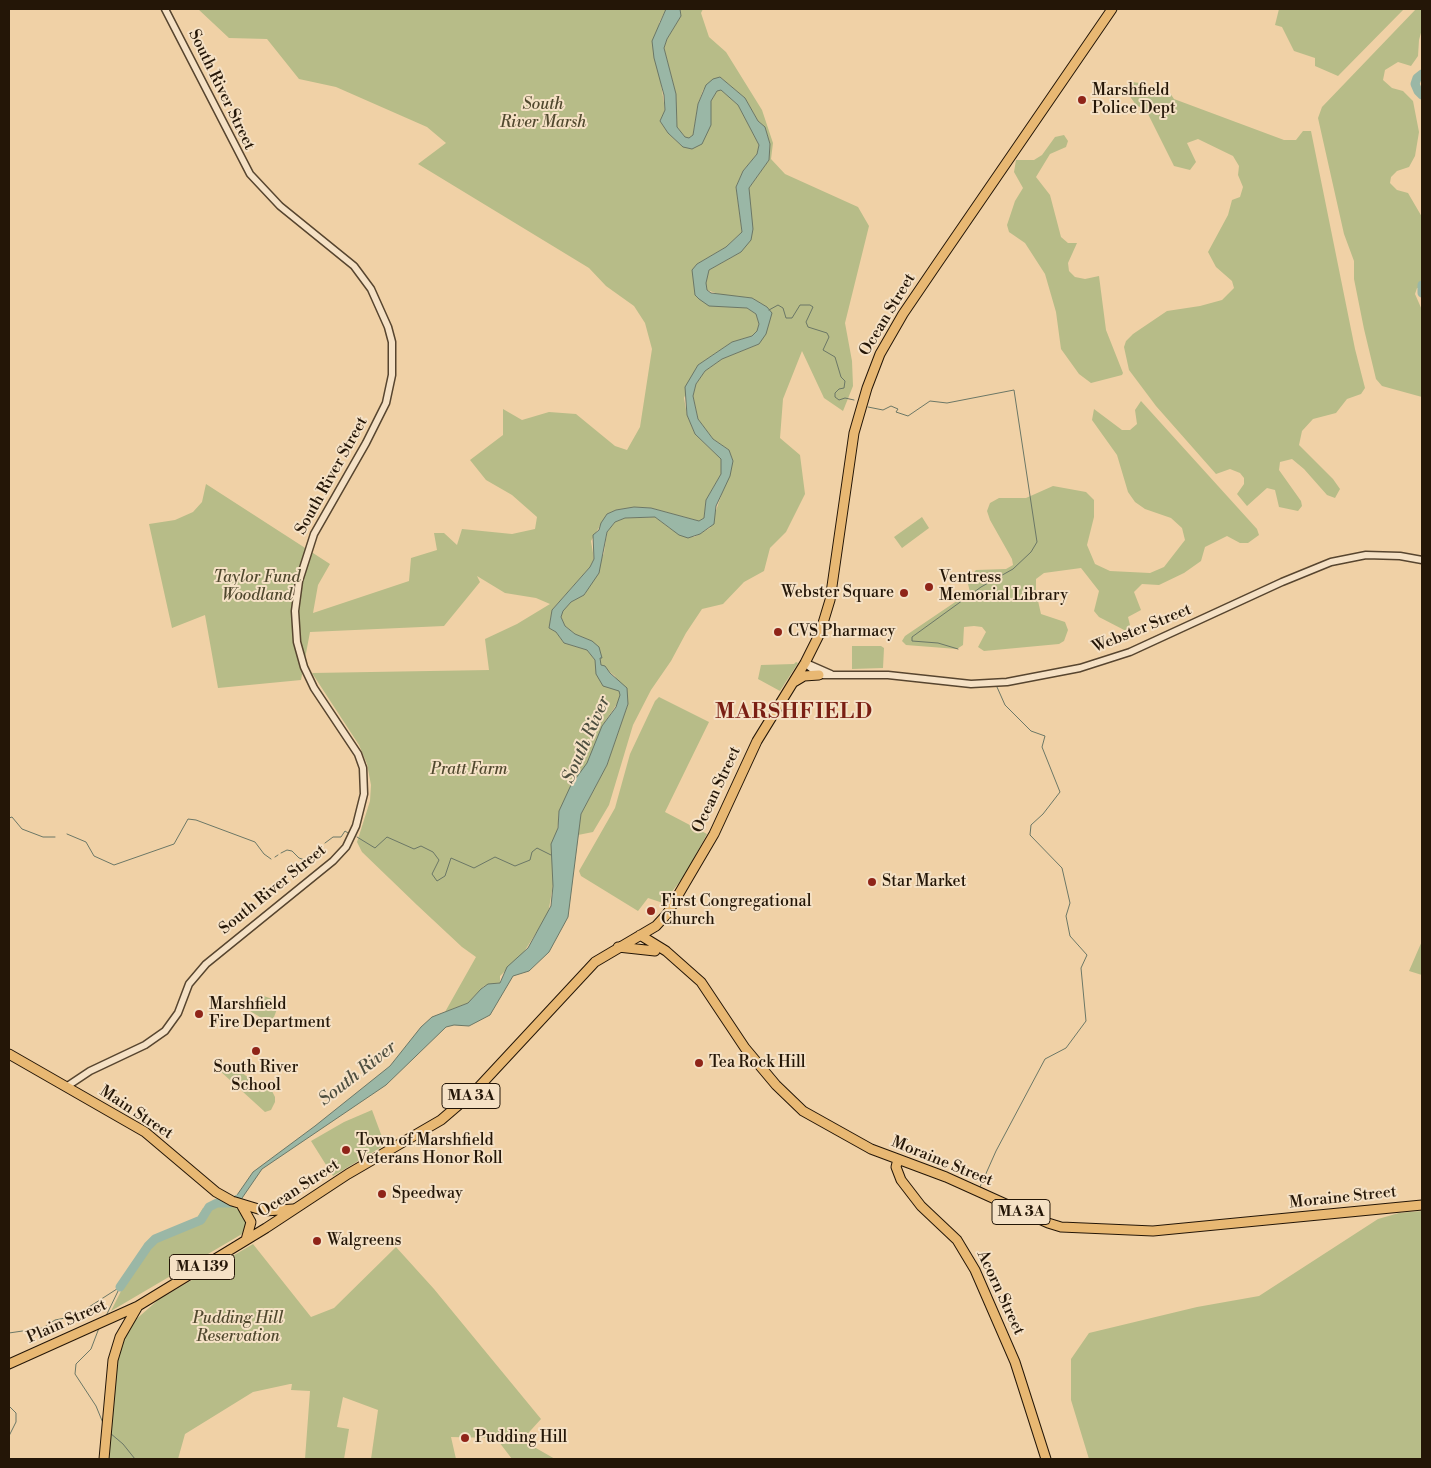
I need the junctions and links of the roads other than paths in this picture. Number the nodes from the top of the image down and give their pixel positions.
1 (166, 9) edge
2 (1112, 9) edge
3 (1422, 560) edge
4 (805, 663) junction
5 (832, 674) junction
6 (819, 675) junction
7 (792, 684) junction
8 (667, 914) junction
9 (640, 935) junction
10 (616, 948) junction
11 (655, 951) junction
12 (666, 951) junction
13 (675, 959) junction
14 (9, 1054) edge
15 (66, 1086) junction
16 (898, 1159) junction
17 (237, 1204) junction
18 (1422, 1205) edge
19 (296, 1208) junction
20 (258, 1209) junction
21 (266, 1228) junction
22 (246, 1240) junction
23 (138, 1306) junction
24 (9, 1364) edge
25 (104, 1459) edge
26 (1046, 1459) edge

1 - 15 street, South River Street
2 - 4 main road, Ocean Street
3 - 5 street, Webster Street
4 - 5 street, Webster Street
4 - 6 street
4 - 7 main road, Ocean Street
5 - 6 street, Webster Street
6 - 7 main road
7 - 8 main road, Ocean Street
8 - 9 main road, Ocean Street
8 - 12 main road
9 - 10 main road, Ocean Street / MA 3A
9 - 11 main road, Moraine Street / MA 3A
9 - 12 main road, Moraine Street / MA 3A
10 - 11 main road, MA 3A
10 - 19 main road, Ocean Street / MA 3A
11 - 13 main road, Moraine Street / MA 3A
12 - 13 main road, Moraine Street / MA 3A
13 - 16 main road, Moraine Street / MA 3A
14 - 15 main road, Main Street / MA 3A
15 - 17 main road, Main Street / MA 3A
16 - 18 main road, Moraine Street / MA 3A
16 - 26 main road, Acorn Street
17 - 20 main road, Main Street / MA 3A
17 - 21 main road, Main Street / MA 3A
17 - 22 main road
19 - 20 main road, MA 3A
19 - 21 main road, Ocean Street / MA 3A
20 - 21 main road
21 - 22 main road, Ocean Street / MA 139
22 - 23 main road, Ocean Street / MA 139
23 - 24 main road, Plain Street / MA 139
23 - 25 main road

